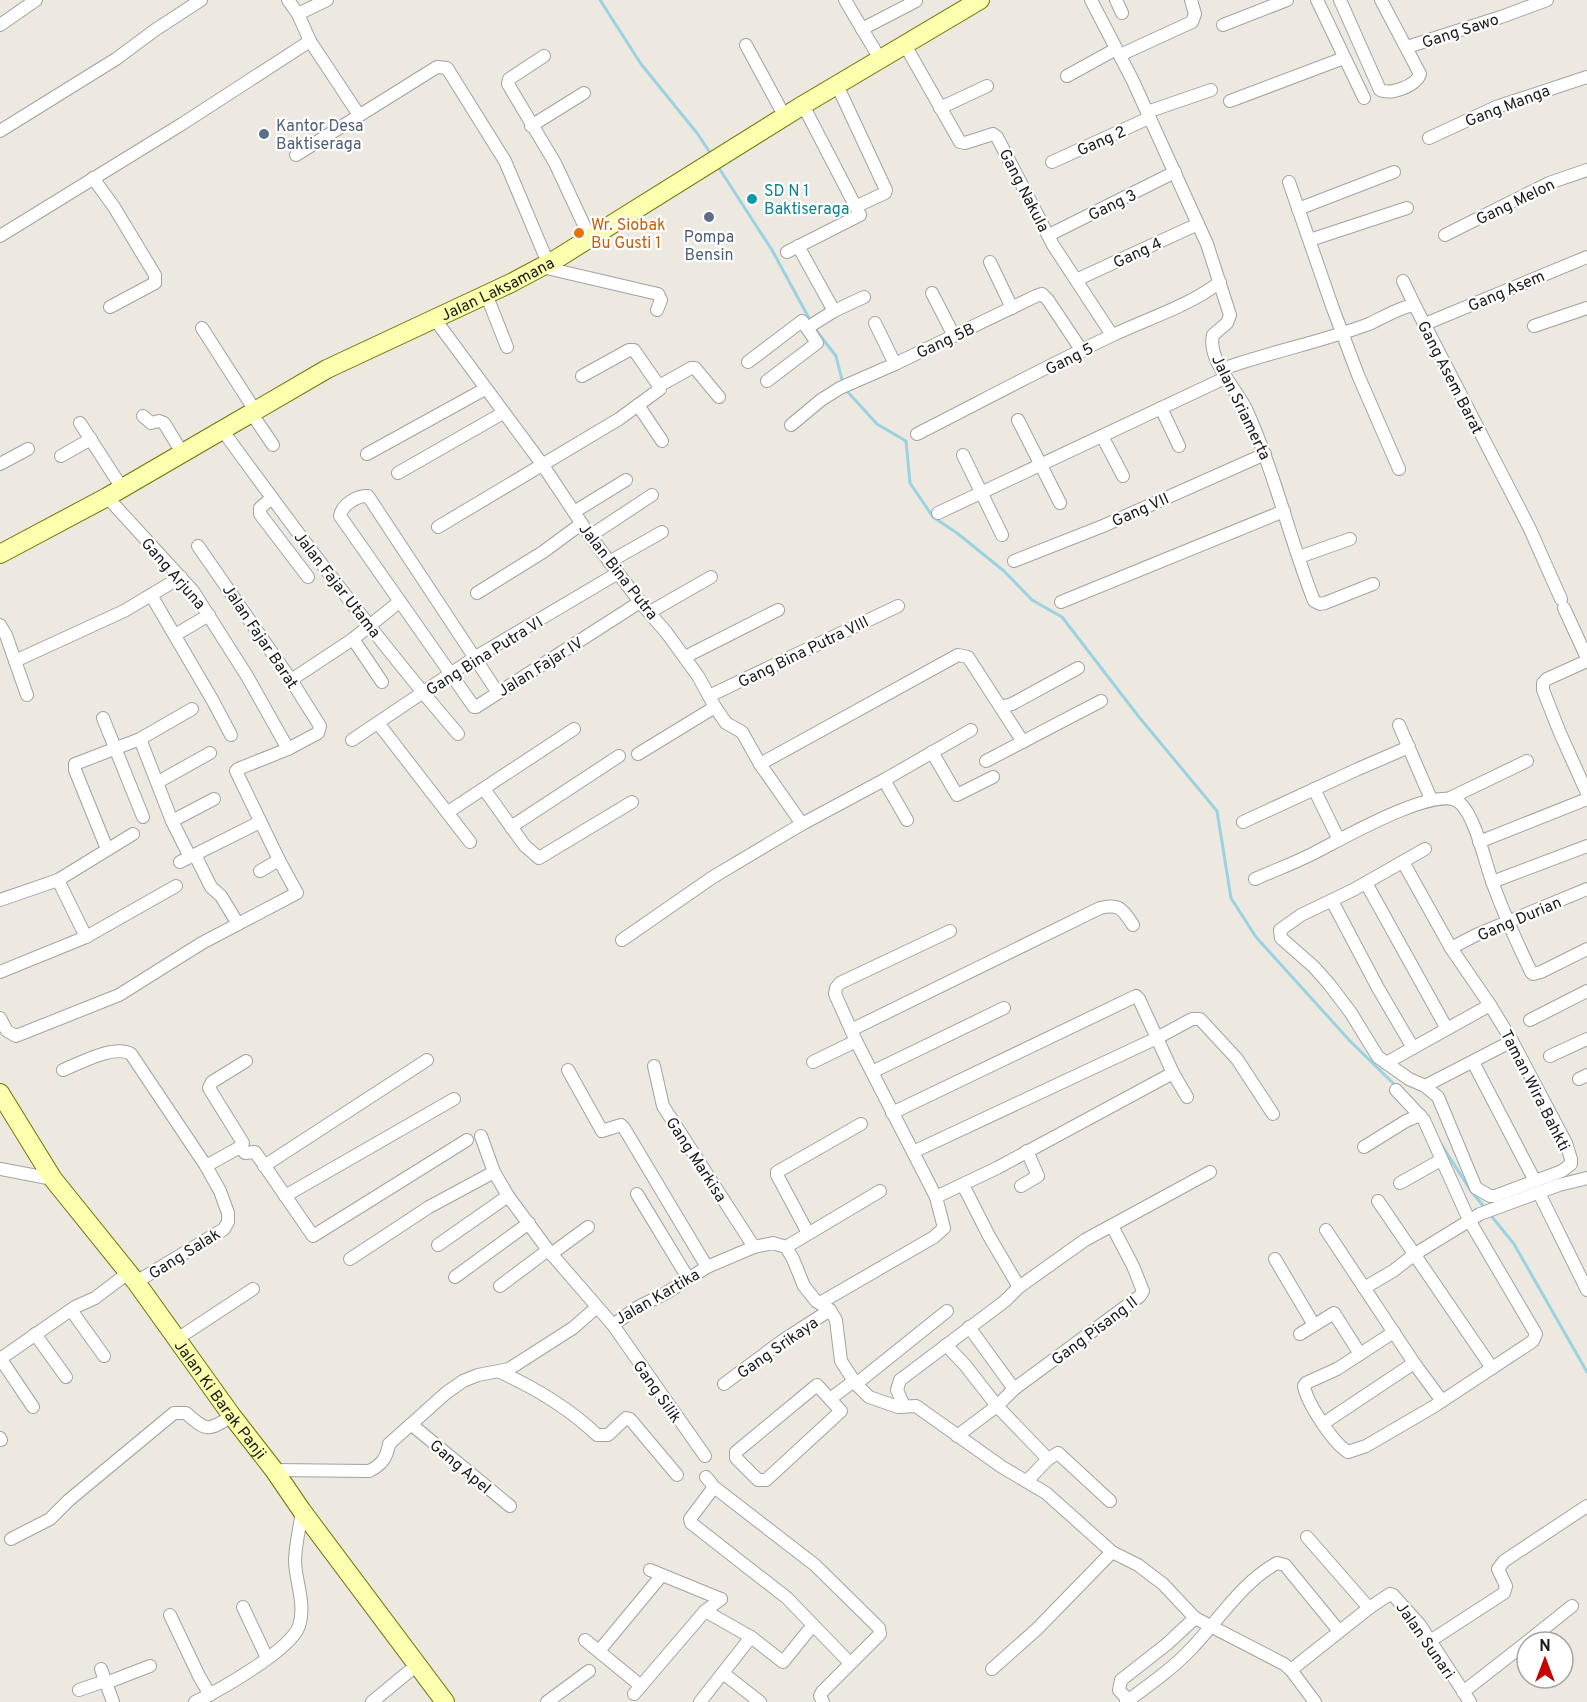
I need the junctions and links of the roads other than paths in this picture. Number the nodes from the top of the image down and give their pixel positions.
1 (36, 0) edge
2 (201, 0) edge
3 (288, 0) edge
4 (327, 0) edge
5 (845, 0) edge
6 (980, 0) edge
7 (1091, 0) edge
8 (1116, 0) edge
9 (1191, 0) edge
10 (1287, 0) edge
11 (1317, 0) edge
12 (1341, 0) edge
13 (1381, 0) edge
14 (1547, 0) edge
15 (916, 1) edge
16 (1122, 13) dead end
17 (298, 14) junction
18 (0, 25) edge
19 (1223, 25) dead end
20 (862, 29) junction
21 (310, 41) junction
22 (746, 45) dead end
23 (905, 45) junction
24 (1407, 47) junction
25 (1118, 52) junction
26 (544, 56) dead end
27 (1344, 58) junction
28 (880, 59) junction
29 (1067, 76) dead end
30 (1587, 76) edge
31 (837, 85) junction
32 (987, 86) dead end
33 (1211, 90) dead end
34 (584, 93) dead end
35 (1364, 98) dead end
36 (1230, 101) dead end
37 (803, 105) junction
38 (940, 108) junction
39 (359, 115) junction
40 (1148, 115) junction
41 (785, 117) junction
42 (531, 126) junction
43 (0, 131) edge
44 (1429, 138) dead end
45 (296, 155) dead end
46 (1052, 162) dead end
47 (1587, 170) edge
48 (1175, 172) junction
49 (1394, 172) dead end
50 (93, 178) junction
51 (1289, 182) dead end
52 (857, 206) junction
53 (1407, 208) dead end
54 (1298, 209) junction
55 (1198, 224) junction
56 (1049, 235) junction
57 (1445, 235) dead end
58 (0, 236) edge
59 (590, 238) junction
60 (1310, 240) junction
61 (1587, 257) edge
62 (990, 262) dead end
63 (545, 265) junction
64 (1076, 280) junction
65 (1403, 281) dead end
66 (1220, 282) junction
67 (932, 293) dead end
68 (486, 294) junction
69 (864, 297) dead end
70 (1415, 306) junction
71 (110, 307) dead end
72 (1012, 308) junction
73 (1587, 308) edge
74 (657, 310) dead end
75 (834, 311) junction
76 (434, 318) junction
77 (875, 323) dead end
78 (1425, 324) junction
79 (1534, 326) dead end
80 (202, 328) dead end
81 (807, 328) junction
82 (1342, 333) junction
83 (1112, 335) junction
84 (954, 336) junction
85 (507, 347) dead end
86 (1082, 351) junction
87 (748, 362) dead end
88 (895, 364) junction
89 (1224, 373) junction
90 (582, 376) dead end
91 (767, 381) dead end
92 (660, 386) junction
93 (485, 389) junction
94 (719, 397) dead end
95 (638, 405) junction
96 (1161, 408) junction
97 (254, 413) junction
98 (503, 413) junction
99 (143, 416) dead end
100 (1018, 420) dead end
101 (80, 423) dead end
102 (791, 424) dead end
103 (223, 431) junction
104 (917, 434) dead end
105 (1102, 436) junction
106 (91, 439) junction
107 (662, 441) dead end
108 (273, 445) dead end
109 (1179, 446) dead end
110 (28, 449) dead end
111 (183, 454) junction
112 (367, 454) dead end
113 (1265, 454) junction
114 (963, 455) dead end
115 (61, 456) dead end
116 (0, 464) edge
117 (542, 464) junction
118 (1041, 466) junction
119 (1399, 469) dead end
120 (398, 473) dead end
121 (1123, 476) dead end
122 (626, 480) dead end
123 (114, 493) junction
124 (982, 493) junction
125 (652, 495) dead end
126 (272, 498) junction
127 (1060, 503) dead end
128 (1284, 511) junction
129 (574, 512) junction
130 (938, 513) dead end
131 (581, 524) junction
132 (438, 526) dead end
133 (662, 532) dead end
134 (1002, 535) dead end
135 (590, 536) junction
136 (1350, 539) dead end
137 (198, 546) dead end
138 (2, 548) edge
139 (1299, 557) junction
140 (1014, 561) dead end
141 (609, 562) junction
142 (618, 573) junction
143 (181, 577) junction
144 (308, 577) dead end
145 (711, 577) dead end
146 (1373, 584) dead end
147 (477, 593) dead end
148 (151, 595) junction
149 (399, 602) junction
150 (640, 602) junction
151 (1061, 602) dead end
152 (898, 606) dead end
153 (778, 610) dead end
154 (650, 612) junction
155 (209, 615) junction
156 (0, 624) edge
157 (370, 624) junction
158 (175, 635) junction
159 (353, 639) junction
160 (685, 657) junction
161 (474, 658) junction
162 (1587, 660) edge
163 (15, 661) junction
164 (1078, 668) dead end
165 (450, 674) junction
166 (291, 680) junction
167 (382, 682) dead end
168 (498, 693) junction
169 (423, 694) junction
170 (27, 695) dead end
171 (1101, 701) dead end
172 (712, 702) junction
173 (1001, 706) junction
174 (192, 710) dead end
175 (103, 718) dead end
176 (378, 723) junction
177 (1399, 725) dead end
178 (574, 729) dead end
179 (970, 730) dead end
180 (458, 734) dead end
181 (231, 735) dead end
182 (140, 739) junction
183 (352, 740) dead end
184 (1023, 742) junction
185 (115, 747) junction
186 (1409, 747) junction
187 (288, 749) junction
188 (932, 752) junction
189 (210, 753) dead end
190 (638, 754) dead end
191 (619, 756) dead end
192 (986, 761) dead end
193 (1527, 761) dead end
194 (760, 764) junction
195 (993, 777) dead end
196 (884, 780) junction
197 (158, 782) junction
198 (484, 789) junction
199 (1314, 789) junction
200 (1587, 793) edge
201 (1450, 798) junction
202 (214, 799) dead end
203 (1587, 799) edge
204 (1431, 800) junction
205 (632, 802) dead end
206 (448, 812) junction
207 (144, 817) dead end
208 (907, 820) dead end
209 (172, 821) junction
210 (260, 822) junction
211 (1243, 822) dead end
212 (802, 824) junction
213 (511, 827) junction
214 (133, 834) dead end
215 (1339, 840) junction
216 (470, 842) dead end
217 (1479, 842) junction
218 (1587, 846) edge
219 (107, 849) junction
220 (1425, 849) dead end
221 (188, 858) junction
222 (279, 860) junction
223 (1403, 862) junction
224 (260, 871) dead end
225 (1255, 879) dead end
226 (58, 880) junction
227 (1492, 882) junction
228 (1366, 883) junction
229 (176, 886) dead end
230 (1587, 889) edge
231 (0, 900) edge
232 (1332, 901) junction
233 (1508, 922) junction
234 (238, 924) junction
235 (1133, 925) dead end
236 (950, 931) dead end
237 (86, 937) junction
238 (622, 940) dead end
239 (1451, 948) junction
240 (1587, 949) edge
241 (0, 972) edge
242 (1587, 991) edge
243 (1490, 1005) junction
244 (1004, 1008) dead end
245 (0, 1018) edge
246 (1530, 1020) dead end
247 (1448, 1029) junction
248 (853, 1036) junction
249 (1157, 1038) junction
250 (1587, 1039) edge
251 (1512, 1041) junction
252 (1413, 1048) junction
253 (1550, 1056) dead end
254 (427, 1060) dead end
255 (246, 1061) dead end
256 (813, 1062) dead end
257 (1473, 1062) junction
258 (1386, 1063) junction
259 (654, 1066) dead end
260 (63, 1070) dead end
261 (568, 1070) dead end
262 (872, 1072) junction
263 (1173, 1073) junction
264 (1425, 1086) junction
265 (1396, 1090) dead end
266 (0, 1093) edge
267 (1187, 1096) dead end
268 (454, 1099) dead end
269 (892, 1113) junction
270 (1273, 1114) dead end
271 (1419, 1115) junction
272 (861, 1124) dead end
273 (481, 1136) dead end
274 (468, 1140) dead end
275 (1364, 1146) dead end
276 (240, 1147) junction
277 (1027, 1151) junction
278 (913, 1152) junction
279 (1441, 1160) junction
280 (206, 1166) junction
281 (264, 1166) junction
282 (0, 1169) edge
283 (494, 1172) junction
284 (1210, 1172) dead end
285 (1587, 1178) edge
286 (53, 1179) junction
287 (1400, 1183) dead end
288 (963, 1185) junction
289 (1021, 1186) dead end
290 (1537, 1187) junction
291 (880, 1191) dead end
292 (637, 1194) dead end
293 (285, 1196) junction
294 (508, 1197) junction
295 (936, 1197) junction
296 (1378, 1201) dead end
297 (1474, 1217) junction
298 (529, 1223) junction
299 (1112, 1226) junction
300 (588, 1227) dead end
301 (1326, 1230) dead end
302 (808, 1233) junction
303 (438, 1245) dead end
304 (754, 1247) junction
305 (786, 1247) junction
306 (550, 1252) junction
307 (1415, 1254) junction
308 (351, 1259) dead end
309 (1275, 1259) dead end
310 (707, 1267) junction
311 (455, 1277) dead end
312 (132, 1278) junction
313 (688, 1278) junction
314 (500, 1286) dead end
315 (1019, 1287) junction
316 (1364, 1288) junction
317 (253, 1289) dead end
318 (1587, 1290) edge
319 (597, 1307) junction
320 (825, 1307) junction
321 (71, 1310) junction
322 (947, 1311) dead end
323 (613, 1325) junction
324 (1314, 1325) junction
325 (969, 1327) junction
326 (1394, 1332) junction
327 (35, 1334) junction
328 (1300, 1334) dead end
329 (177, 1339) junction
330 (946, 1345) junction
331 (1360, 1354) junction
332 (104, 1356) dead end
333 (0, 1359) edge
334 (1414, 1363) junction
335 (1492, 1368) junction
336 (500, 1372) junction
337 (66, 1377) dead end
338 (855, 1383) junction
339 (724, 1384) dead end
340 (1014, 1389) junction
341 (830, 1399) junction
342 (1442, 1401) junction
343 (998, 1406) junction
344 (33, 1407) dead end
345 (901, 1407) junction
346 (232, 1416) junction
347 (1324, 1423) junction
348 (412, 1425) junction
349 (957, 1436) junction
350 (705, 1456) dead end
351 (1048, 1459) junction
352 (274, 1470) junction
353 (677, 1474) dead end
354 (1027, 1481) junction
355 (1110, 1501) dead end
356 (510, 1506) dead end
357 (1587, 1506) edge
358 (302, 1511) junction
359 (1307, 1537) dead end
360 (11, 1539) dead end
361 (1112, 1552) junction
362 (650, 1570) dead end
363 (662, 1575) junction
364 (1572, 1606) dead end
365 (243, 1607) dead end
366 (1368, 1608) junction
367 (705, 1611) junction
368 (170, 1615) dead end
369 (1195, 1618) junction
370 (813, 1625) junction
371 (1210, 1626) junction
372 (1543, 1630) edge
373 (1339, 1631) junction
374 (751, 1637) junction
375 (585, 1640) dead end
376 (1430, 1641) junction
377 (599, 1651) junction
378 (1515, 1654) edge
379 (267, 1658) junction
380 (850, 1663) junction
381 (418, 1664) junction
382 (150, 1666) dead end
383 (101, 1669) dead end
384 (992, 1669) dead end
385 (1291, 1670) junction
386 (589, 1671) dead end
387 (723, 1673) junction
388 (106, 1682) junction
389 (79, 1690) dead end
390 (210, 1695) junction
391 (1467, 1697) edge
392 (1127, 1701) edge
393 (113, 1702) edge
394 (195, 1702) edge
395 (372, 1702) edge
396 (445, 1702) edge
397 (547, 1702) edge
398 (700, 1702) edge
399 (759, 1702) edge
400 (824, 1702) edge
401 (1315, 1702) edge

1 - 18 street
2 - 43 street
3 - 17 street
4 - 17 street
5 - 20 street
6 - 23 main road, Jalan Laksamana
7 - 25 street, Jalan Sriamerta
8 - 16 street
9 - 25 street
10 - 19 street
11 - 27 street
12 - 24 street
13 - 24 street
14 - 24 street, Gang Sawo
15 - 20 street
17 - 21 street
20 - 28 street
21 - 39 street
21 - 50 street
22 - 41 street
23 - 28 main road, Jalan Laksamana
23 - 38 street, Gang Nakula
25 - 29 street
25 - 40 street, Jalan Sriamerta
26 - 42 street
27 - 35 street
27 - 36 street
28 - 31 main road, Jalan Laksamana
30 - 44 street, Gang Manga
31 - 37 main road, Jalan Laksamana
31 - 52 street
32 - 38 street
33 - 40 street, Gang 2
34 - 42 street
37 - 41 main road, Jalan Laksamana
37 - 52 street
38 - 56 street, Gang Nakula
39 - 45 street
39 - 63 street
40 - 46 street, Gang 2
40 - 48 street, Jalan Sriamerta
41 - 59 main road, Jalan Laksamana
42 - 59 street
47 - 57 street, Gang Melon
48 - 55 street, Jalan Sriamerta
48 - 56 street, Gang 3
49 - 54 street
50 - 58 street
50 - 71 street
51 - 54 street
52 - 75 street
53 - 60 street
54 - 60 street
55 - 64 street, Gang 4
55 - 66 street, Jalan Sriamerta
56 - 64 street, Gang Nakula
59 - 63 main road, Jalan Laksamana
60 - 82 street
61 - 78 street, Gang Asem
62 - 72 street
63 - 68 main road, Jalan Laksamana
63 - 74 street
64 - 83 street, Gang Nakula
65 - 70 street
66 - 83 street, Gang 5
66 - 89 street, Jalan Sriamerta
67 - 84 street
68 - 76 main road, Jalan Laksamana
68 - 85 street
69 - 75 street
70 - 78 street, Gang Asem Barat
70 - 82 street, Gang Asem Barat
72 - 84 street, Gang 5B
72 - 86 street, Gang 5B
73 - 79 street
75 - 81 street
76 - 93 street, Jalan Bina Putra
76 - 97 main road, Jalan Laksamana
77 - 88 street
78 - 162 street, Gang Asem Barat
80 - 97 street
81 - 87 street
81 - 91 street
82 - 89 street, Gang Asem Barat
82 - 119 street
83 - 86 street, Gang 5
84 - 88 street, Gang 5B
86 - 104 street, Gang 5
88 - 102 street, Gang 5B
89 - 96 street, Gang Asem Barat
89 - 113 street, Jalan Sriamerta
90 - 92 street
92 - 94 street
92 - 95 street
93 - 98 street, Jalan Bina Putra
93 - 112 street
95 - 107 street
95 - 117 street
96 - 105 street, Gang Asem Barat
96 - 109 street
97 - 103 main road, Jalan Laksamana
97 - 108 street
98 - 117 street, Jalan Bina Putra
98 - 120 street
99 - 111 street
100 - 118 street
101 - 106 street, Gang Arjuna
103 - 111 main road, Jalan Laksamana
103 - 126 street, Jalan Fajar Utama
105 - 118 street, Gang Asem Barat
105 - 121 street
106 - 115 street
106 - 123 street, Gang Arjuna
110 - 116 street
111 - 123 main road, Jalan Laksamana
113 - 128 street, Jalan Sriamerta
113 - 140 street, Gang VII
114 - 124 street
117 - 129 street, Jalan Bina Putra
117 - 132 street
118 - 124 street, Gang Asem Barat
118 - 127 street
122 - 129 street
123 - 138 main road, Jalan Laksamana
123 - 143 street, Gang Arjuna
124 - 130 street, Gang Asem Barat
124 - 134 street
125 - 135 street
126 - 144 street
126 - 157 street, Jalan Fajar Utama
128 - 139 street, Jalan Sriamerta
128 - 151 street
129 - 131 street, Jalan Bina Putra
131 - 135 street, Jalan Bina Putra
131 - 147 street
133 - 141 street
135 - 141 street, Jalan Bina Putra
136 - 139 street
137 - 166 street, Jalan Fajar Barat
139 - 146 street, Jalan Sriamerta
141 - 142 street, Jalan Bina Putra
142 - 150 street, Jalan Bina Putra
142 - 161 street, Gang Bina Putra VI
143 - 148 street
143 - 155 street, Gang Arjuna
145 - 154 street
148 - 158 street
148 - 163 street
149 - 157 street
149 - 161 street
149 - 165 street
150 - 154 street, Jalan Bina Putra
150 - 168 street, Jalan Fajar IV
152 - 172 street, Gang Bina Putra VIII
153 - 160 street
154 - 160 street, Jalan Bina Putra
155 - 158 street, Gang Arjuna
155 - 187 street
156 - 163 street
157 - 159 street
157 - 169 street, Jalan Fajar Utama
158 - 181 street
159 - 166 street
159 - 167 street
160 - 172 street, Jalan Bina Putra
161 - 165 street, Gang Bina Putra VI
161 - 168 street
162 - 200 street
163 - 170 street
164 - 173 street
165 - 168 street, Jalan Fajar IV
165 - 169 street, Gang Bina Putra VI
166 - 187 street, Jalan Fajar Barat
169 - 176 street, Gang Bina Putra VI
169 - 180 street, Jalan Fajar Utama
171 - 184 street
172 - 190 street, Gang Bina Putra VIII
172 - 194 street, Jalan Bina Putra
173 - 184 street
173 - 194 street
174 - 182 street
175 - 185 street
176 - 183 street, Gang Bina Putra VI
176 - 206 street
177 - 186 street
178 - 198 street
179 - 188 street
182 - 185 street
182 - 197 street
184 - 192 street
185 - 207 street
185 - 219 street
186 - 199 street
186 - 204 street
187 - 210 street
188 - 195 street
188 - 196 street
189 - 197 street
191 - 213 street
193 - 201 street
194 - 212 street, Jalan Bina Putra
196 - 208 street
196 - 212 street
197 - 209 street
198 - 206 street
198 - 213 street
199 - 211 street
199 - 215 street
201 - 204 street
201 - 217 street
202 - 209 street
203 - 217 street
204 - 215 street
205 - 213 street
206 - 216 street
209 - 221 street
210 - 221 street
210 - 222 street
212 - 238 street
214 - 219 street
215 - 225 street
217 - 227 street
218 - 227 street
219 - 226 street
220 - 223 street, Taman Wira Bahkti
221 - 234 street
222 - 224 street
222 - 234 street
223 - 228 street, Taman Wira Bahkti
223 - 239 street, Taman Wira Bahkti
226 - 231 street
226 - 237 street
227 - 233 street
228 - 232 street, Taman Wira Bahkti
228 - 247 street
229 - 237 street
230 - 233 street, Gang Durian
232 - 252 street
232 - 258 street, Taman Wira Bahkti
233 - 239 street, Gang Durian
233 - 240 street
234 - 245 street
235 - 248 street
236 - 248 street
237 - 241 street
239 - 243 street, Taman Wira Bahkti
242 - 246 street
243 - 247 street
243 - 251 street, Taman Wira Bahkti
244 - 262 street
247 - 252 street
248 - 256 street
248 - 262 street
249 - 263 street
249 - 269 street
249 - 270 street
249 - 278 street
250 - 253 street
251 - 257 street
251 - 290 street, Taman Wira Bahkti
252 - 258 street
254 - 281 street
255 - 276 street
257 - 264 street
257 - 290 street
258 - 264 street, Taman Wira Bahkti
259 - 304 street, Gang Markisa
260 - 280 street, Gang Salak
261 - 310 street
262 - 269 street
263 - 267 street
263 - 277 street
264 - 290 street, Taman Wira Bahkti
265 - 271 street
266 - 286 main road, Jalan Ki Barak Panji
268 - 293 street
269 - 278 street
271 - 275 street
271 - 279 street
272 - 302 street
273 - 283 street
274 - 293 street
276 - 280 street
276 - 281 street
277 - 288 street
277 - 289 street
278 - 295 street
279 - 287 street
279 - 297 street
280 - 312 street, Gang Salak
281 - 293 street
282 - 286 street
283 - 294 street
283 - 308 street
284 - 299 street
285 - 290 street
286 - 312 main road, Jalan Ki Barak Panji
288 - 295 street
288 - 315 street
290 - 297 street
290 - 318 street
291 - 302 street
292 - 313 street
294 - 298 street
294 - 303 street
295 - 320 street, Gang Srikaya
296 - 307 street
297 - 307 street
297 - 335 street
298 - 306 street
298 - 311 street
299 - 315 street
299 - 340 street, Gang Pisang II
300 - 306 street
301 - 316 street
302 - 305 street
304 - 305 street, Jalan Kartika
304 - 310 street, Jalan Kartika
305 - 320 street
306 - 314 street
306 - 319 street
307 - 316 street
307 - 335 street
309 - 324 street
310 - 313 street, Jalan Kartika
312 - 321 street, Gang Salak
312 - 329 main road, Jalan Ki Barak Panji
313 - 323 street, Jalan Kartika
315 - 325 street
316 - 326 street
317 - 329 street
319 - 323 street, Jalan Kartika
319 - 336 street, Jalan Kartika
320 - 338 street
320 - 339 street, Gang Srikaya
321 - 327 street, Gang Salak
321 - 332 street
322 - 338 street
323 - 350 street, Gang Silik
324 - 328 street
324 - 331 street
325 - 330 street
325 - 340 street
326 - 331 street
326 - 334 street
327 - 333 street, Gang Salak
327 - 337 street
329 - 346 main road, Jalan Ki Barak Panji
330 - 343 street
330 - 345 street
331 - 347 street
333 - 344 street
334 - 342 street
334 - 347 street
335 - 342 street
336 - 348 street, Jalan Kartika
336 - 353 street
338 - 341 street
338 - 345 street
340 - 343 street
341 - 341 street
342 - 347 street
343 - 349 street
343 - 351 street
345 - 349 street
346 - 352 main road, Jalan Ki Barak Panji
346 - 360 street
348 - 352 street, Jalan Kartika
348 - 356 street, Gang Apel
349 - 354 street
351 - 354 street
351 - 355 street
352 - 358 main road, Jalan Ki Barak Panji
354 - 361 street
357 - 376 street
358 - 379 street
358 - 381 main road, Jalan Ki Barak Panji
359 - 366 street
361 - 369 street
361 - 384 street
362 - 363 street
363 - 367 street
363 - 377 street
364 - 372 street
365 - 379 street
366 - 373 street, Jalan Sunari
366 - 376 street, Jalan Sunari
367 - 374 street
367 - 377 street
368 - 390 street
369 - 371 street
369 - 392 street
370 - 374 street
370 - 380 street
370 - 380 street
371 - 373 street
371 - 385 street
371 - 392 street
373 - 385 street, Jalan Sunari
374 - 387 street
375 - 377 street
376 - 391 street, Jalan Sunari
378 - 391 street
379 - 390 street
380 - 400 street
381 - 395 street
381 - 396 main road, Jalan Ki Barak Panji
382 - 388 street
383 - 388 street
385 - 401 street
386 - 397 street
387 - 398 street
387 - 399 street
388 - 389 street
388 - 393 street
390 - 394 street

